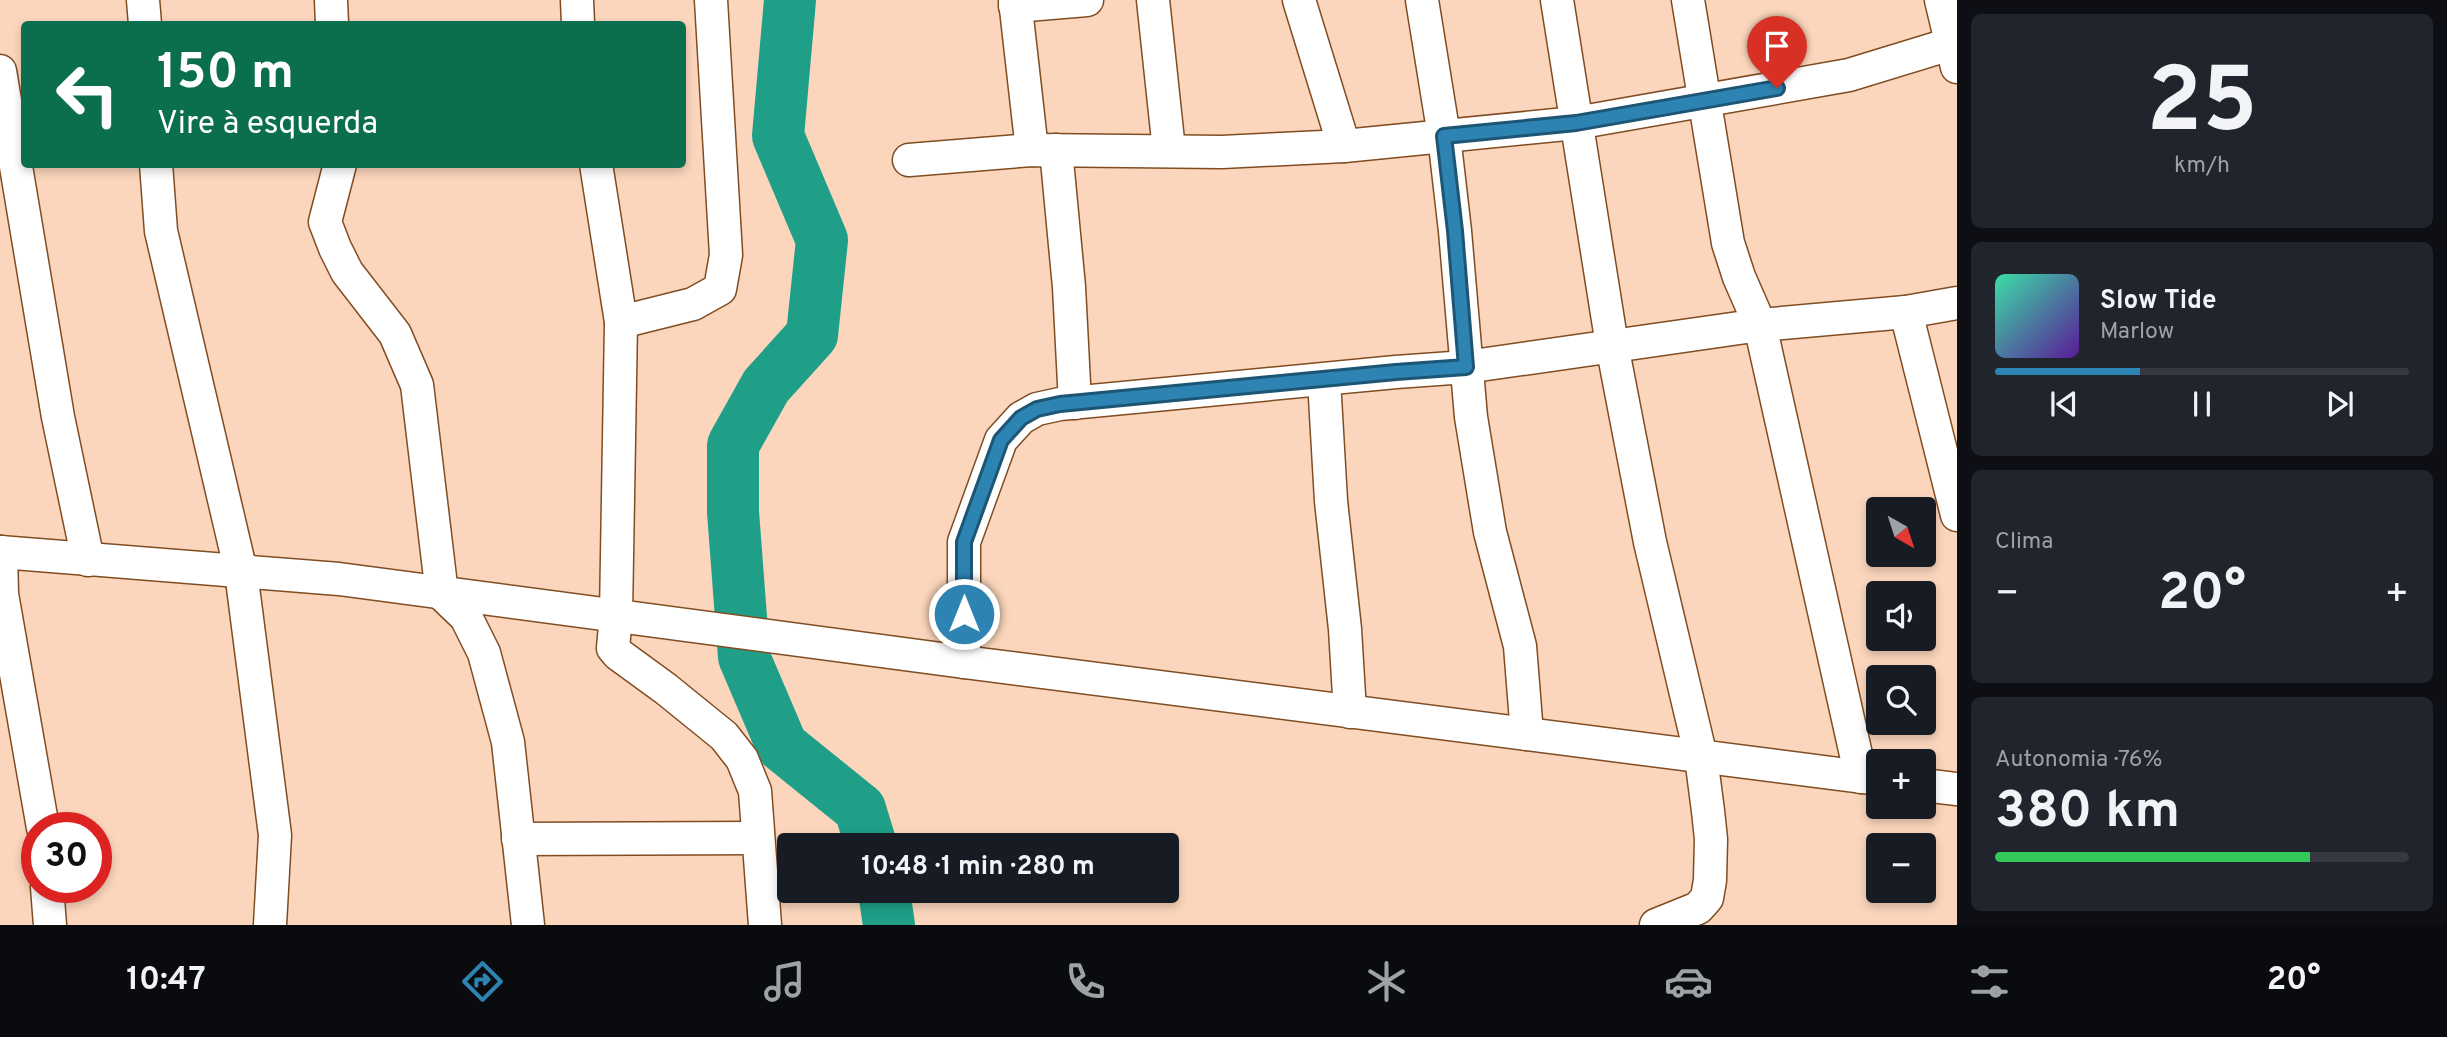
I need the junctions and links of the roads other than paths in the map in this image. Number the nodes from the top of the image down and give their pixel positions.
1 (144, 0) edge
2 (331, 0) edge
3 (577, 0) edge
4 (711, 0) edge
5 (1087, 0) edge
6 (1153, 0) edge
7 (1299, 0) edge
8 (1422, 0) edge
9 (1557, 0) edge
10 (1688, 0) edge
11 (1941, 0) edge
12 (1015, 3) edge
13 (145, 21) edge
14 (332, 21) edge
15 (578, 21) edge
16 (1955, 51) edge
17 (0, 71) edge
18 (1705, 100) junction
19 (1576, 123) junction
20 (1444, 136) junction
21 (1344, 146) junction
22 (1044, 150) junction
23 (1169, 150) junction
24 (909, 160) dead end
25 (156, 168) edge
26 (339, 168) edge
27 (597, 168) edge
28 (1957, 303) edge
29 (1906, 312) junction
30 (621, 323) junction
31 (1760, 325) junction
32 (1612, 345) junction
33 (1466, 367) junction
34 (1324, 380) junction
35 (1075, 403) junction
36 (1957, 515) edge
37 (1, 552) edge
38 (88, 560) junction
39 (241, 572) junction
40 (442, 594) junction
41 (615, 615) junction
42 (964, 662) junction
43 (1350, 712) junction
44 (1527, 734) junction
45 (1701, 757) junction
46 (1866, 766) edge
47 (1866, 778) edge
48 (1936, 787) edge
49 (1957, 789) edge
50 (40, 812) edge
51 (757, 838) junction
52 (518, 839) junction
53 (48, 903) edge
54 (50, 925) edge
55 (270, 925) edge
56 (528, 925) edge
57 (765, 925) edge
58 (1656, 925) edge

1 - 13 street
2 - 14 street
3 - 15 street
4 - 30 street
5 - 12 street
6 - 23 street
7 - 21 street
8 - 20 street
9 - 19 street
10 - 18 street
11 - 16 street
12 - 22 street
16 - 18 street
17 - 38 street
18 - 19 street
18 - 31 street
19 - 20 street
19 - 32 street
20 - 21 street
20 - 33 street
21 - 23 street
22 - 23 street
22 - 24 street
22 - 35 street
25 - 39 street
26 - 40 street
27 - 30 street
28 - 29 street
29 - 31 street
29 - 36 street
30 - 41 street
31 - 32 street
31 - 46 street
32 - 33 street
32 - 45 street
33 - 34 street
33 - 44 street
34 - 35 street
34 - 43 street
35 - 42 street
37 - 38 street
37 - 50 street
38 - 39 street
39 - 40 street
39 - 55 street
40 - 41 street
40 - 52 street
41 - 42 street
41 - 51 street
42 - 43 street
43 - 44 street
44 - 45 street
45 - 47 street
45 - 58 street
48 - 49 street
51 - 52 street
51 - 57 street
52 - 56 street
53 - 54 street

